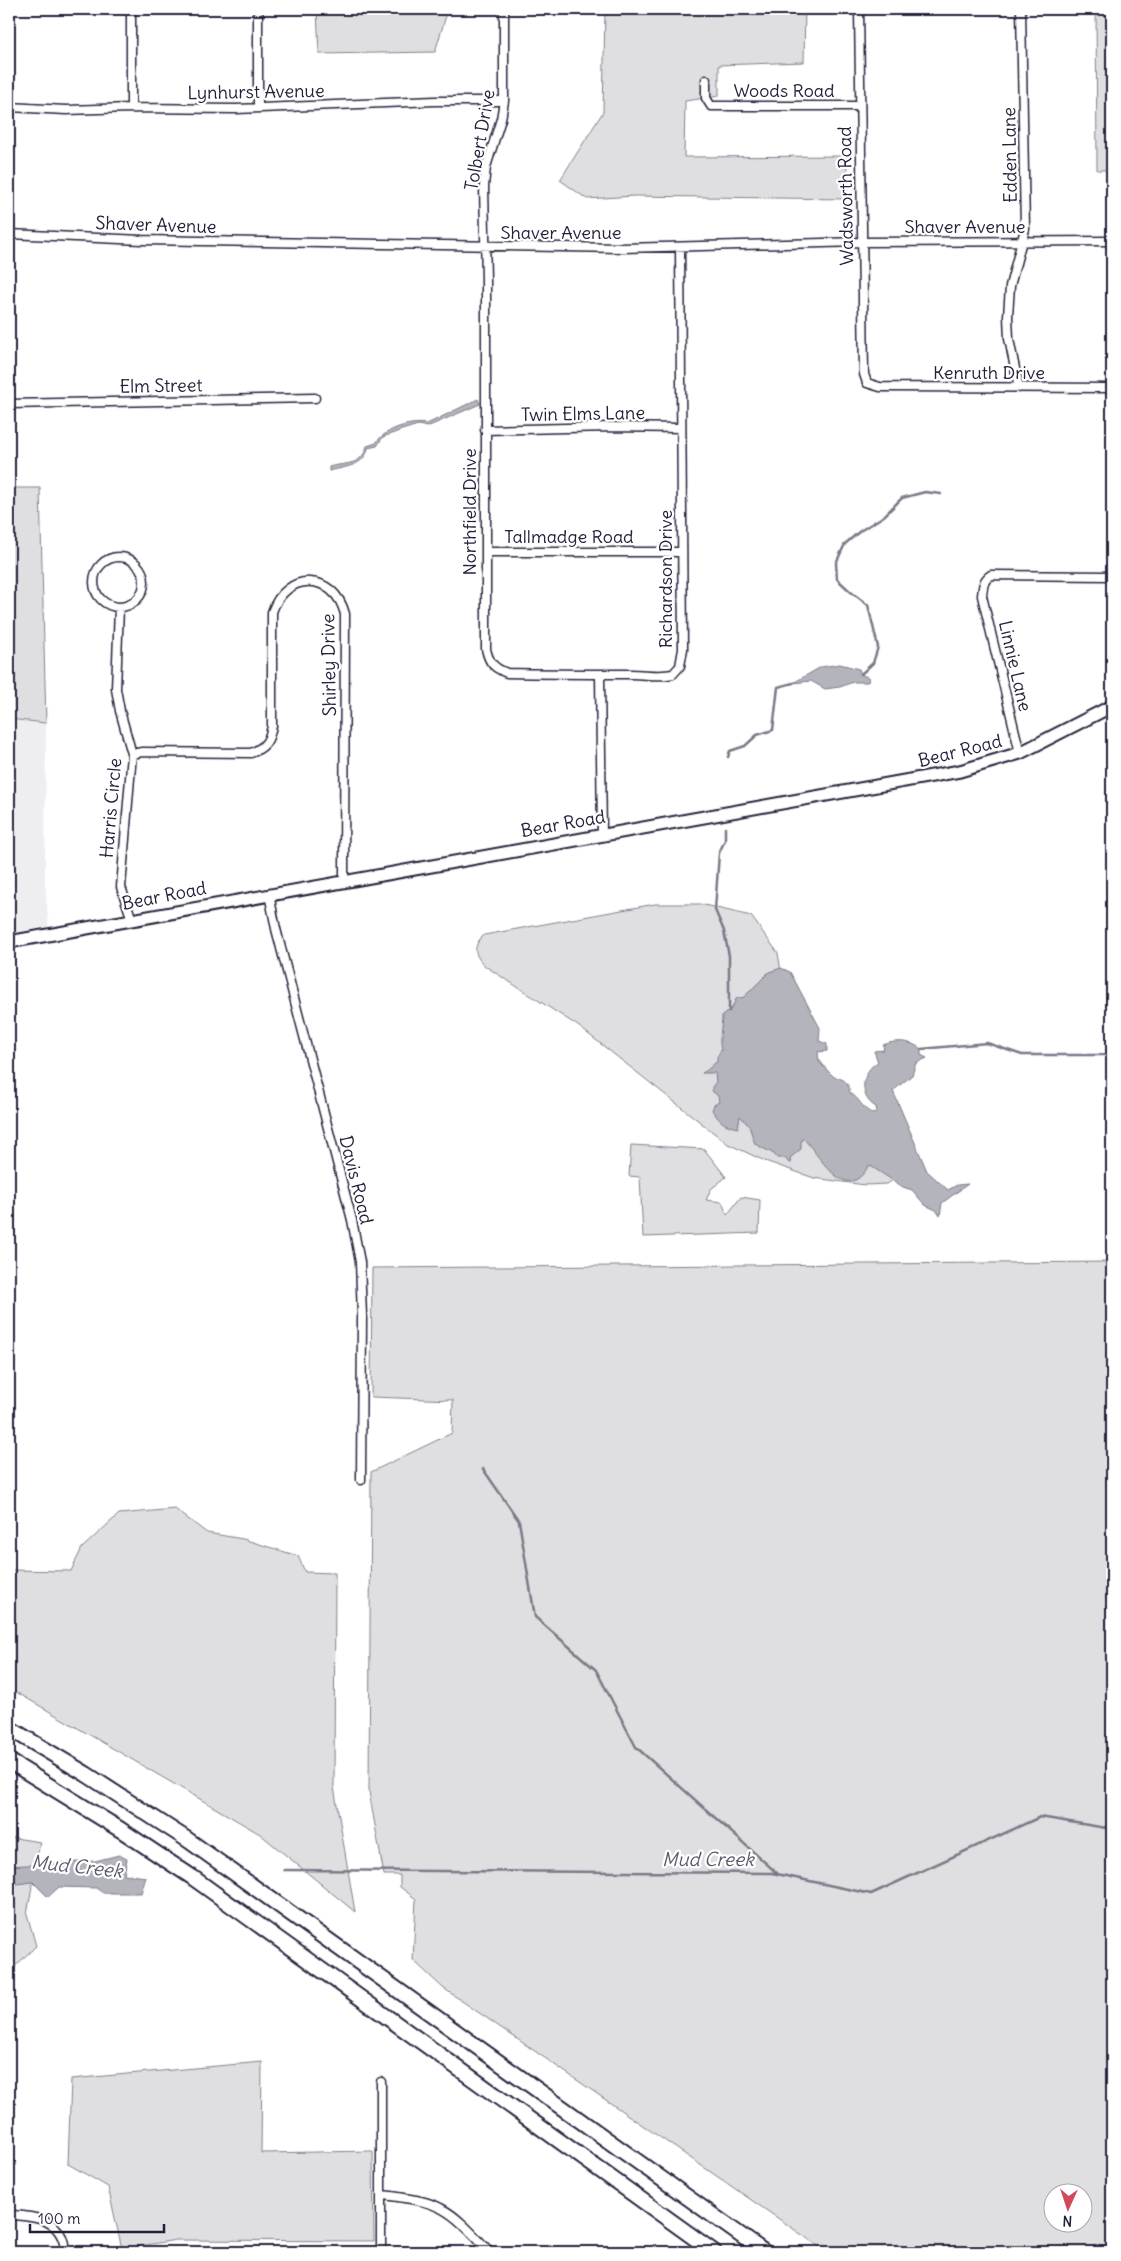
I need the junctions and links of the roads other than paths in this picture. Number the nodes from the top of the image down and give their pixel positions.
1 (131, 9) edge
2 (258, 9) edge
3 (504, 9) edge
4 (858, 9) edge
5 (1021, 9) edge
6 (706, 80) dead end
7 (504, 102) junction
8 (860, 106) junction
9 (9, 107) edge
10 (131, 108) junction
11 (258, 108) junction
12 (9, 234) edge
13 (1022, 241) junction
14 (1112, 241) edge
15 (862, 242) junction
16 (485, 247) junction
17 (680, 247) junction
18 (867, 383) joint
19 (1019, 388) junction
20 (1112, 388) edge
21 (315, 398) dead end
22 (9, 404) edge
23 (680, 428) junction
24 (485, 430) junction
25 (486, 552) junction
26 (681, 552) junction
27 (1112, 576) edge
28 (119, 607) junction
29 (600, 675) junction
30 (1112, 706) edge
31 (1020, 753) junction
32 (132, 754) junction
33 (602, 835) junction
34 (344, 881) junction
35 (269, 894) junction
36 (132, 920) junction
37 (9, 942) edge
38 (361, 1480) dead end
39 (9, 1728) edge
40 (9, 1761) edge
41 (381, 2082) dead end
42 (382, 2195) junction
43 (9, 2215) edge
44 (65, 2252) edge
45 (380, 2252) edge
46 (490, 2252) edge
47 (714, 2252) edge
48 (764, 2252) edge

1 - 10 street
2 - 11 street
3 - 7 street, Tolbert Drive
4 - 8 street, Wadsworth Road
5 - 13 street, Edden Lane
6 - 8 street, Woods Road
7 - 11 street, Lynhurst Avenue
7 - 16 street, Tolbert Drive
8 - 15 street, Wadsworth Road
9 - 10 street, Lynhurst Avenue
10 - 11 street, Lynhurst Avenue
12 - 16 street, Shaver Avenue
13 - 14 street, Shaver Avenue
13 - 15 street, Shaver Avenue
13 - 19 street, Edden Lane
15 - 17 street, Shaver Avenue
15 - 18 street, Wadsworth Road
16 - 17 street, Shaver Avenue
16 - 24 street, Northfield Drive
17 - 23 street, Richardson Drive
18 - 19 street, Kenruth Drive
19 - 20 street, Kenruth Drive
21 - 22 street, Elm Street
23 - 24 street, Twin Elms Lane
23 - 26 street, Richardson Drive
24 - 25 street, Northfield Drive
25 - 26 street, Tallmadge Road
25 - 29 street, Northfield Drive
26 - 29 street, Richardson Drive
27 - 31 street, Linnie Lane
28 - 28 street
28 - 32 street, Harris Circle
29 - 33 street
30 - 31 main road, Bear Road
31 - 33 main road, Bear Road
32 - 34 street, Shirley Drive
32 - 36 street, Harris Circle
33 - 34 main road, Bear Road
34 - 35 main road, Bear Road
35 - 36 main road, Bear Road
35 - 38 street, Davis Road
36 - 37 main road, Bear Road
39 - 48 highway
40 - 47 highway
41 - 42 street
42 - 45 street
42 - 46 street
43 - 44 street

